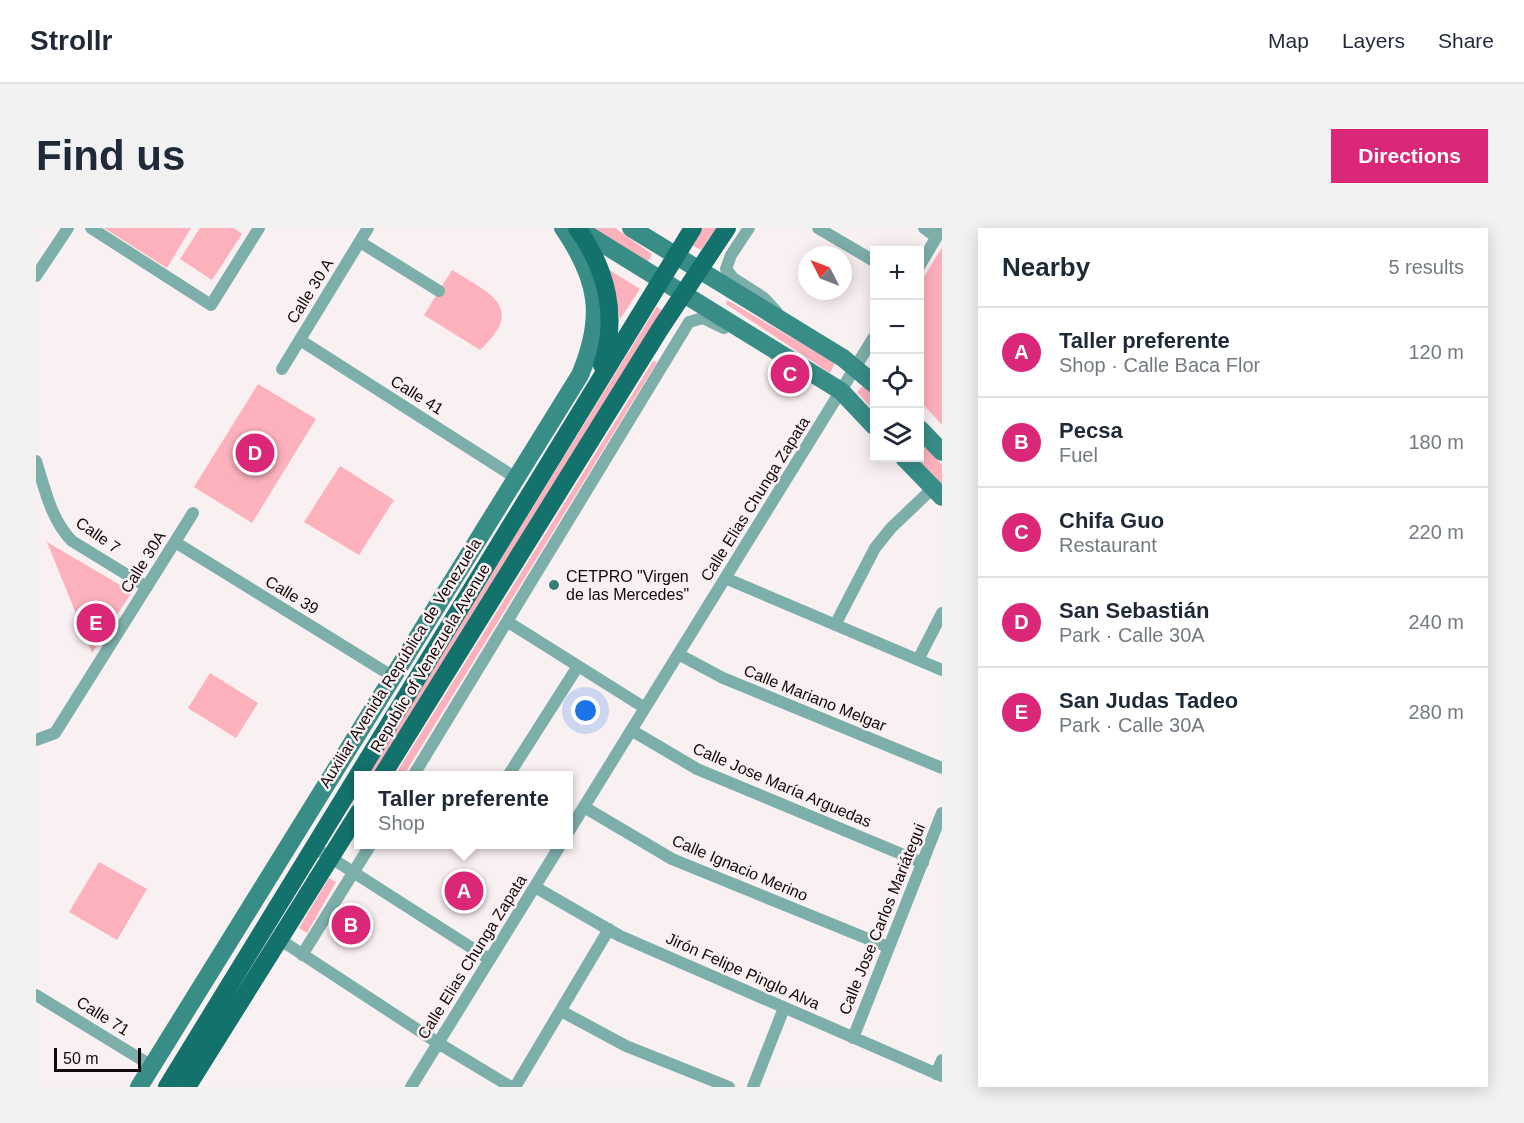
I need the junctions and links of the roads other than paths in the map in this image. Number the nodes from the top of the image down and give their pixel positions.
1 (68, 228) edge
2 (91, 228) edge
3 (259, 228) edge
4 (368, 228) edge
5 (563, 228) edge
6 (577, 228) edge
7 (631, 228) edge
8 (693, 228) edge
9 (727, 228) edge
10 (749, 228) edge
11 (819, 228) edge
12 (924, 228) edge
13 (939, 233) edge
14 (360, 242) junction
15 (676, 255) junction
16 (924, 258) edge
17 (870, 259) edge
18 (699, 270) junction
19 (36, 276) edge
20 (661, 279) junction
21 (439, 291) dead end
22 (684, 293) junction
23 (785, 322) junction
24 (757, 337) junction
25 (300, 340) junction
26 (870, 344) edge
27 (856, 367) junction
28 (282, 369) dead end
29 (870, 380) edge
30 (592, 391) junction
31 (841, 391) junction
32 (870, 422) edge
33 (924, 433) edge
34 (942, 452) edge
35 (36, 461) edge
36 (908, 462) edge
37 (516, 478) junction
38 (938, 493) edge
39 (193, 513) dead end
40 (175, 543) junction
41 (725, 578) junction
42 (147, 587) junction
43 (942, 613) edge
44 (508, 622) junction
45 (835, 626) junction
46 (678, 654) junction
47 (918, 660) junction
48 (578, 666) junction
49 (942, 670) edge
50 (392, 676) junction
51 (645, 708) junction
52 (631, 730) junction
53 (36, 740) edge
54 (942, 768) edge
55 (360, 771) edge
56 (385, 771) edge
57 (416, 771) edge
58 (511, 771) edge
59 (354, 781) edge
60 (584, 807) junction
61 (942, 813) edge
62 (354, 821) edge
63 (573, 825) edge
64 (314, 847) junction
65 (367, 849) edge
66 (558, 849) edge
67 (330, 858) junction
68 (923, 863) junction
69 (353, 873) junction
70 (535, 886) junction
71 (609, 929) junction
72 (279, 939) junction
73 (888, 947) junction
74 (302, 955) junction
75 (489, 959) junction
76 (36, 995) edge
77 (784, 1008) junction
78 (561, 1011) junction
79 (853, 1038) junction
80 (438, 1043) junction
81 (942, 1060) edge
82 (152, 1066) junction
83 (939, 1075) edge
84 (139, 1087) edge
85 (166, 1087) edge
86 (187, 1087) edge
87 (411, 1087) edge
88 (513, 1087) edge
89 (729, 1087) edge
90 (753, 1087) edge

1 - 19 street
2 - 3 street
4 - 14 street, Calle 30 A
5 - 37 street, Auxiliar Avenida República de Venezuela
6 - 20 street
6 - 30 main road
7 - 15 street
8 - 15 main road, Republic of Venezuela Avenue
9 - 18 main road, Republic of Venezuela Avenue
10 - 23 street
11 - 17 street
12 - 13 street
13 - 16 street
14 - 21 street
14 - 25 street, Calle 30 A
15 - 18 street
15 - 20 main road, Republic of Venezuela Avenue
18 - 22 main road, Republic of Venezuela Avenue
18 - 23 street
20 - 22 street
20 - 30 main road, Republic of Venezuela Avenue
22 - 24 street
22 - 56 main road, Republic of Venezuela Avenue
23 - 27 street
24 - 31 street
24 - 44 street
25 - 28 street
25 - 37 street, Calle 41
26 - 27 street, Calle Elias Chunga Zapata
27 - 29 street
27 - 31 street, Calle Elias Chunga Zapata
30 - 55 main road, Republic of Venezuela Avenue
31 - 32 street
31 - 41 street, Calle Elias Chunga Zapata
33 - 34 street
35 - 42 street, Calle 7
36 - 38 street
37 - 50 street, Auxiliar Avenida República de Venezuela
38 - 45 street
39 - 40 street, Calle 30A
40 - 42 street, Calle 30A
40 - 50 street, Calle 39
41 - 45 street
41 - 46 street, Calle Elias Chunga Zapata
42 - 53 street, Calle 30A
43 - 47 street
44 - 48 street
44 - 57 street
45 - 47 street
46 - 51 street, Calle Elias Chunga Zapata
46 - 54 street, Calle Mariano Melgar
47 - 49 street
48 - 51 street
48 - 58 street
50 - 82 street, Auxiliar Avenida República de Venezuela
51 - 52 street, Calle Elias Chunga Zapata
52 - 60 street, Calle Elias Chunga Zapata
52 - 68 street, Calle Jose María Arguedas
59 - 64 main road, Republic of Venezuela Avenue
60 - 63 street, Calle Elias Chunga Zapata
60 - 73 street, Calle Ignacio Merino
61 - 68 street, Calle Jose Carlos Mariátegui
62 - 67 main road
64 - 67 street
64 - 85 main road, Republic of Venezuela Avenue
65 - 69 street
66 - 70 street, Calle Elias Chunga Zapata
67 - 69 street
67 - 72 main road
68 - 73 street, Calle Jose Carlos Mariátegui
69 - 74 street
69 - 75 street
70 - 71 street, Jirón Felipe Pinglo Alva
70 - 75 street, Calle Elias Chunga Zapata
71 - 77 street, Jirón Felipe Pinglo Alva
71 - 78 street
72 - 74 street
72 - 86 main road
73 - 79 street, Calle Jose Carlos Mariátegui
74 - 80 street
75 - 80 street, Calle Elias Chunga Zapata
76 - 82 street, Calle 71
77 - 79 street, Jirón Felipe Pinglo Alva
77 - 90 street
78 - 88 street
78 - 89 street
79 - 83 street, Jirón Felipe Pinglo Alva
80 - 87 street, Calle Elias Chunga Zapata
80 - 88 street
81 - 83 street
82 - 84 street, Auxiliar Avenida República de Venezuela

